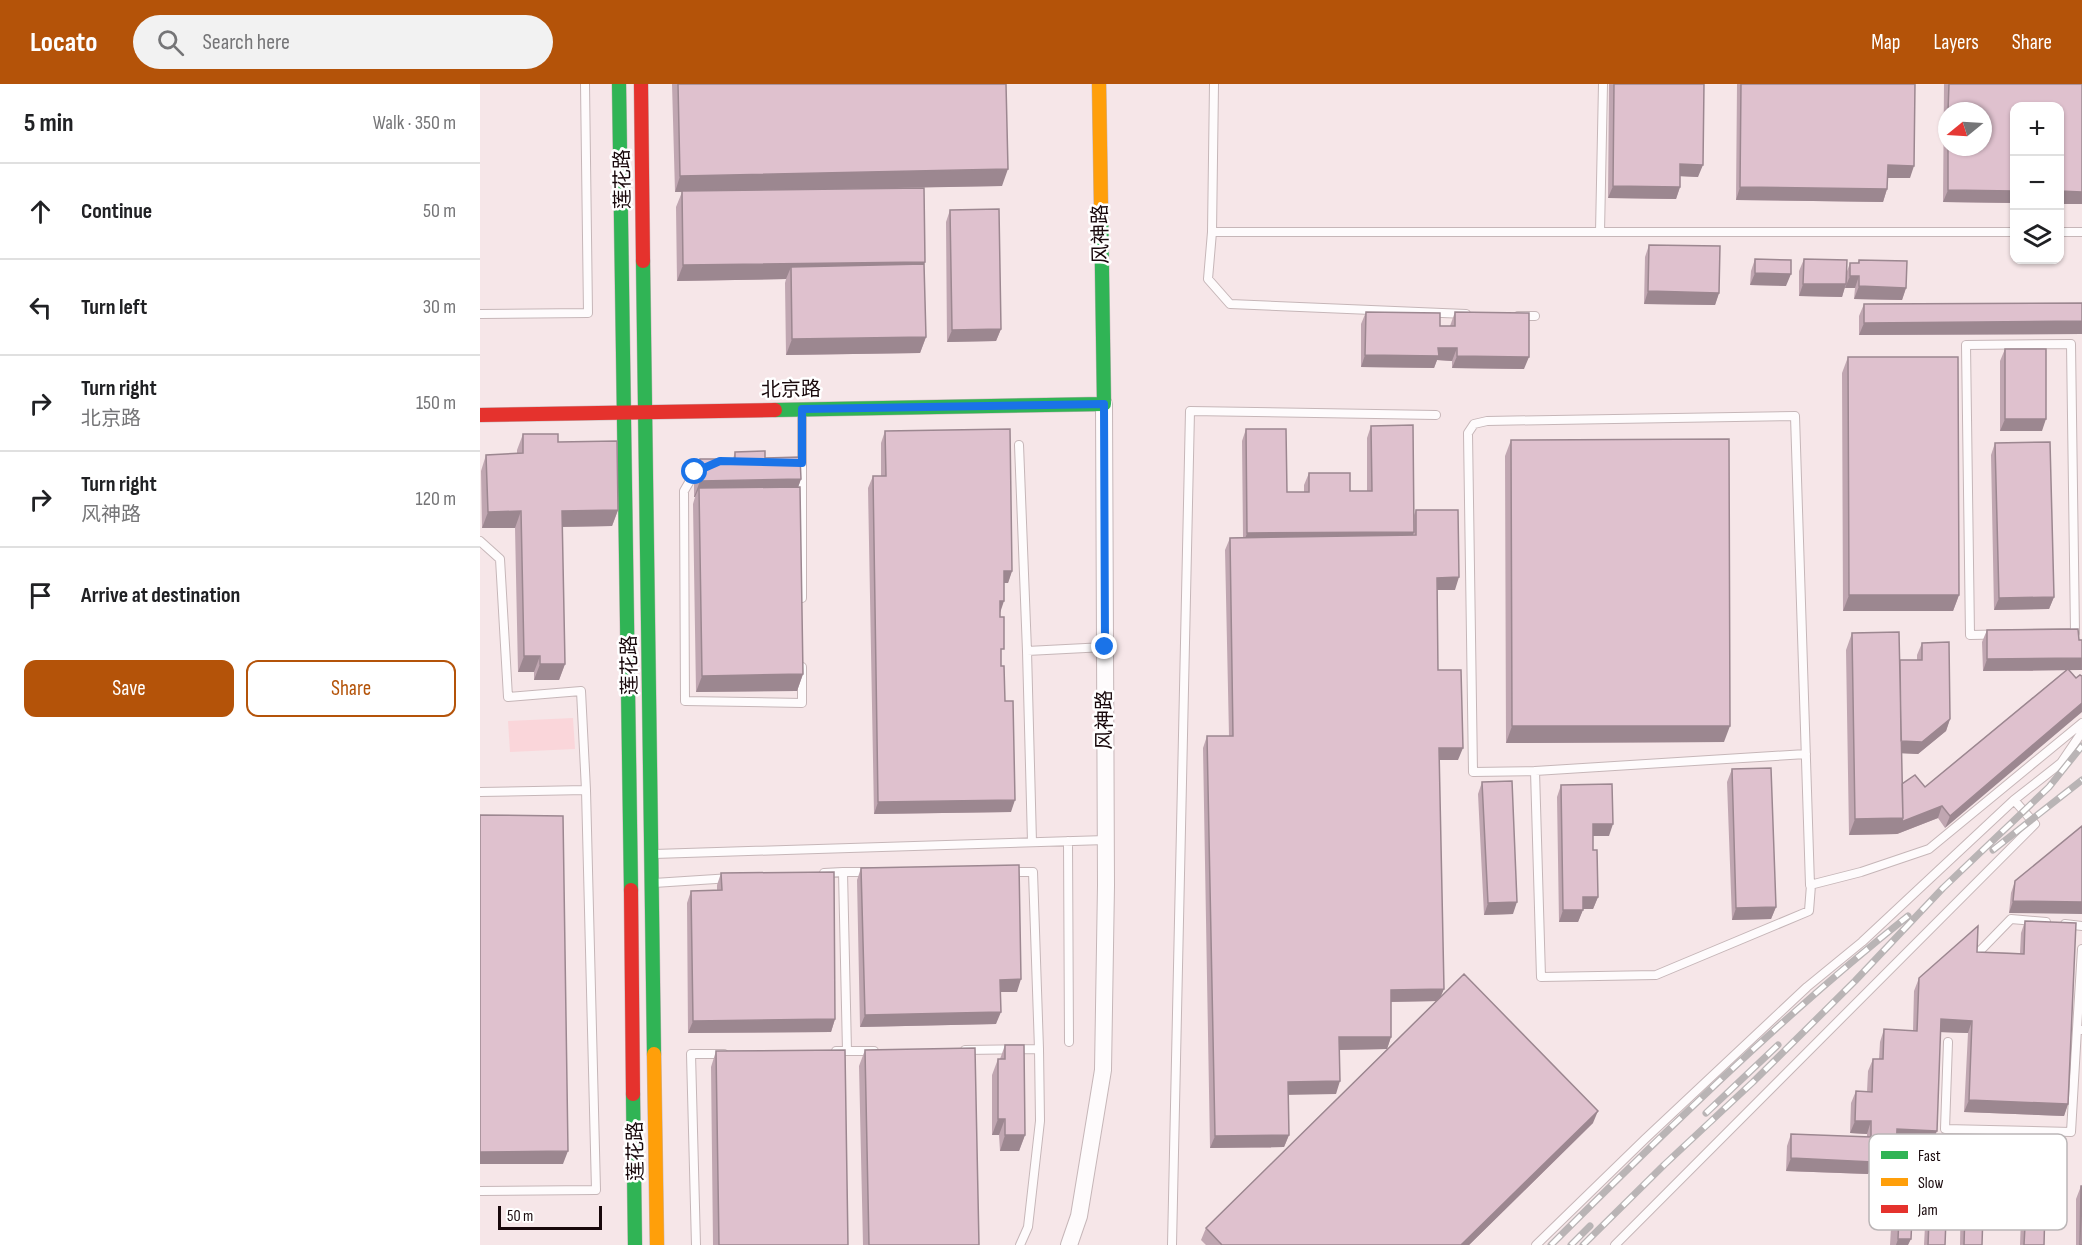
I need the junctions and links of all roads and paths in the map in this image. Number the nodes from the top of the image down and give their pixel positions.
1 (585, 84) edge
2 (619, 84) edge
3 (640, 84) edge
4 (1099, 84) edge
5 (1214, 84) edge
6 (1603, 84) edge
7 (1212, 232) junction
8 (1600, 232) junction
9 (2010, 232) edge
10 (2064, 232) edge
11 (2082, 232) edge
12 (480, 314) edge
13 (1477, 314) edge
14 (1512, 315) edge
15 (1535, 316) dead end
16 (1104, 404) junction
17 (802, 409) junction
18 (625, 412) junction
19 (646, 412) junction
20 (480, 415) edge
21 (1436, 415) dead end
22 (1019, 445) dead end
23 (790, 462) edge
24 (802, 463) junction
25 (712, 464) edge
26 (480, 541) edge
27 (2078, 580) edge
28 (802, 612) edge
29 (1105, 647) junction
30 (1027, 651) junction
31 (802, 657) edge
32 (2082, 723) edge
33 (2082, 732) edge
34 (1806, 754) junction
35 (1535, 771) junction
36 (586, 790) junction
37 (480, 792) edge
38 (2014, 800) junction
39 (1106, 840) junction
40 (1068, 841) junction
41 (1032, 842) junction
42 (652, 854) junction
43 (879, 872) edge
44 (997, 872) edge
45 (843, 873) junction
46 (819, 874) edge
47 (736, 878) edge
48 (652, 883) junction
49 (1811, 885) junction
50 (2082, 926) edge
51 (2082, 949) edge
52 (1976, 956) edge
53 (2079, 1030) edge
54 (1069, 1042) dead end
55 (1948, 1042) dead end
56 (1040, 1049) junction
57 (960, 1050) edge
58 (847, 1051) junction
59 (881, 1051) edge
60 (825, 1052) edge
61 (736, 1053) edge
62 (480, 1191) edge
63 (635, 1245) edge
64 (657, 1245) edge
65 (696, 1245) edge
66 (1020, 1245) edge
67 (1069, 1245) edge
68 (1172, 1245) edge
69 (1536, 1245) edge
70 (1615, 1245) edge

1 - 12 lane
2 - 18 street, 莲花路
3 - 19 street, 莲花路
4 - 16 street, 风神路
5 - 7 lane
6 - 8 lane
7 - 8 lane
7 - 13 lane
8 - 9 lane
10 - 11 lane
14 - 15 lane
16 - 17 street, 北京路
16 - 29 street, 风神路
17 - 19 street, 北京路
17 - 24 lane
18 - 19 street, 北京路
18 - 20 street, 北京路
18 - 63 street, 莲花路
19 - 42 street, 莲花路
21 - 68 lane
22 - 30 lane
23 - 24 lane
24 - 28 lane
25 - 31 lane
26 - 36 lane
27 - 27 lane
29 - 30 lane
29 - 39 street, 风神路
30 - 41 lane
32 - 49 lane
33 - 38 lane
34 - 35 lane
34 - 35 lane
34 - 49 lane
35 - 49 lane
36 - 37 lane
36 - 62 lane
38 - 69 lane
38 - 70 lane
39 - 40 lane
39 - 67 street, 风神路
40 - 41 lane
40 - 54 lane
41 - 42 lane
42 - 48 street, 莲花路
43 - 45 lane
44 - 56 lane
45 - 46 lane
45 - 58 lane
47 - 48 lane
48 - 64 street, 莲花路
50 - 52 lane
51 - 53 lane
53 - 55 lane
56 - 57 lane
56 - 66 lane
58 - 59 lane
58 - 60 lane
61 - 65 lane

